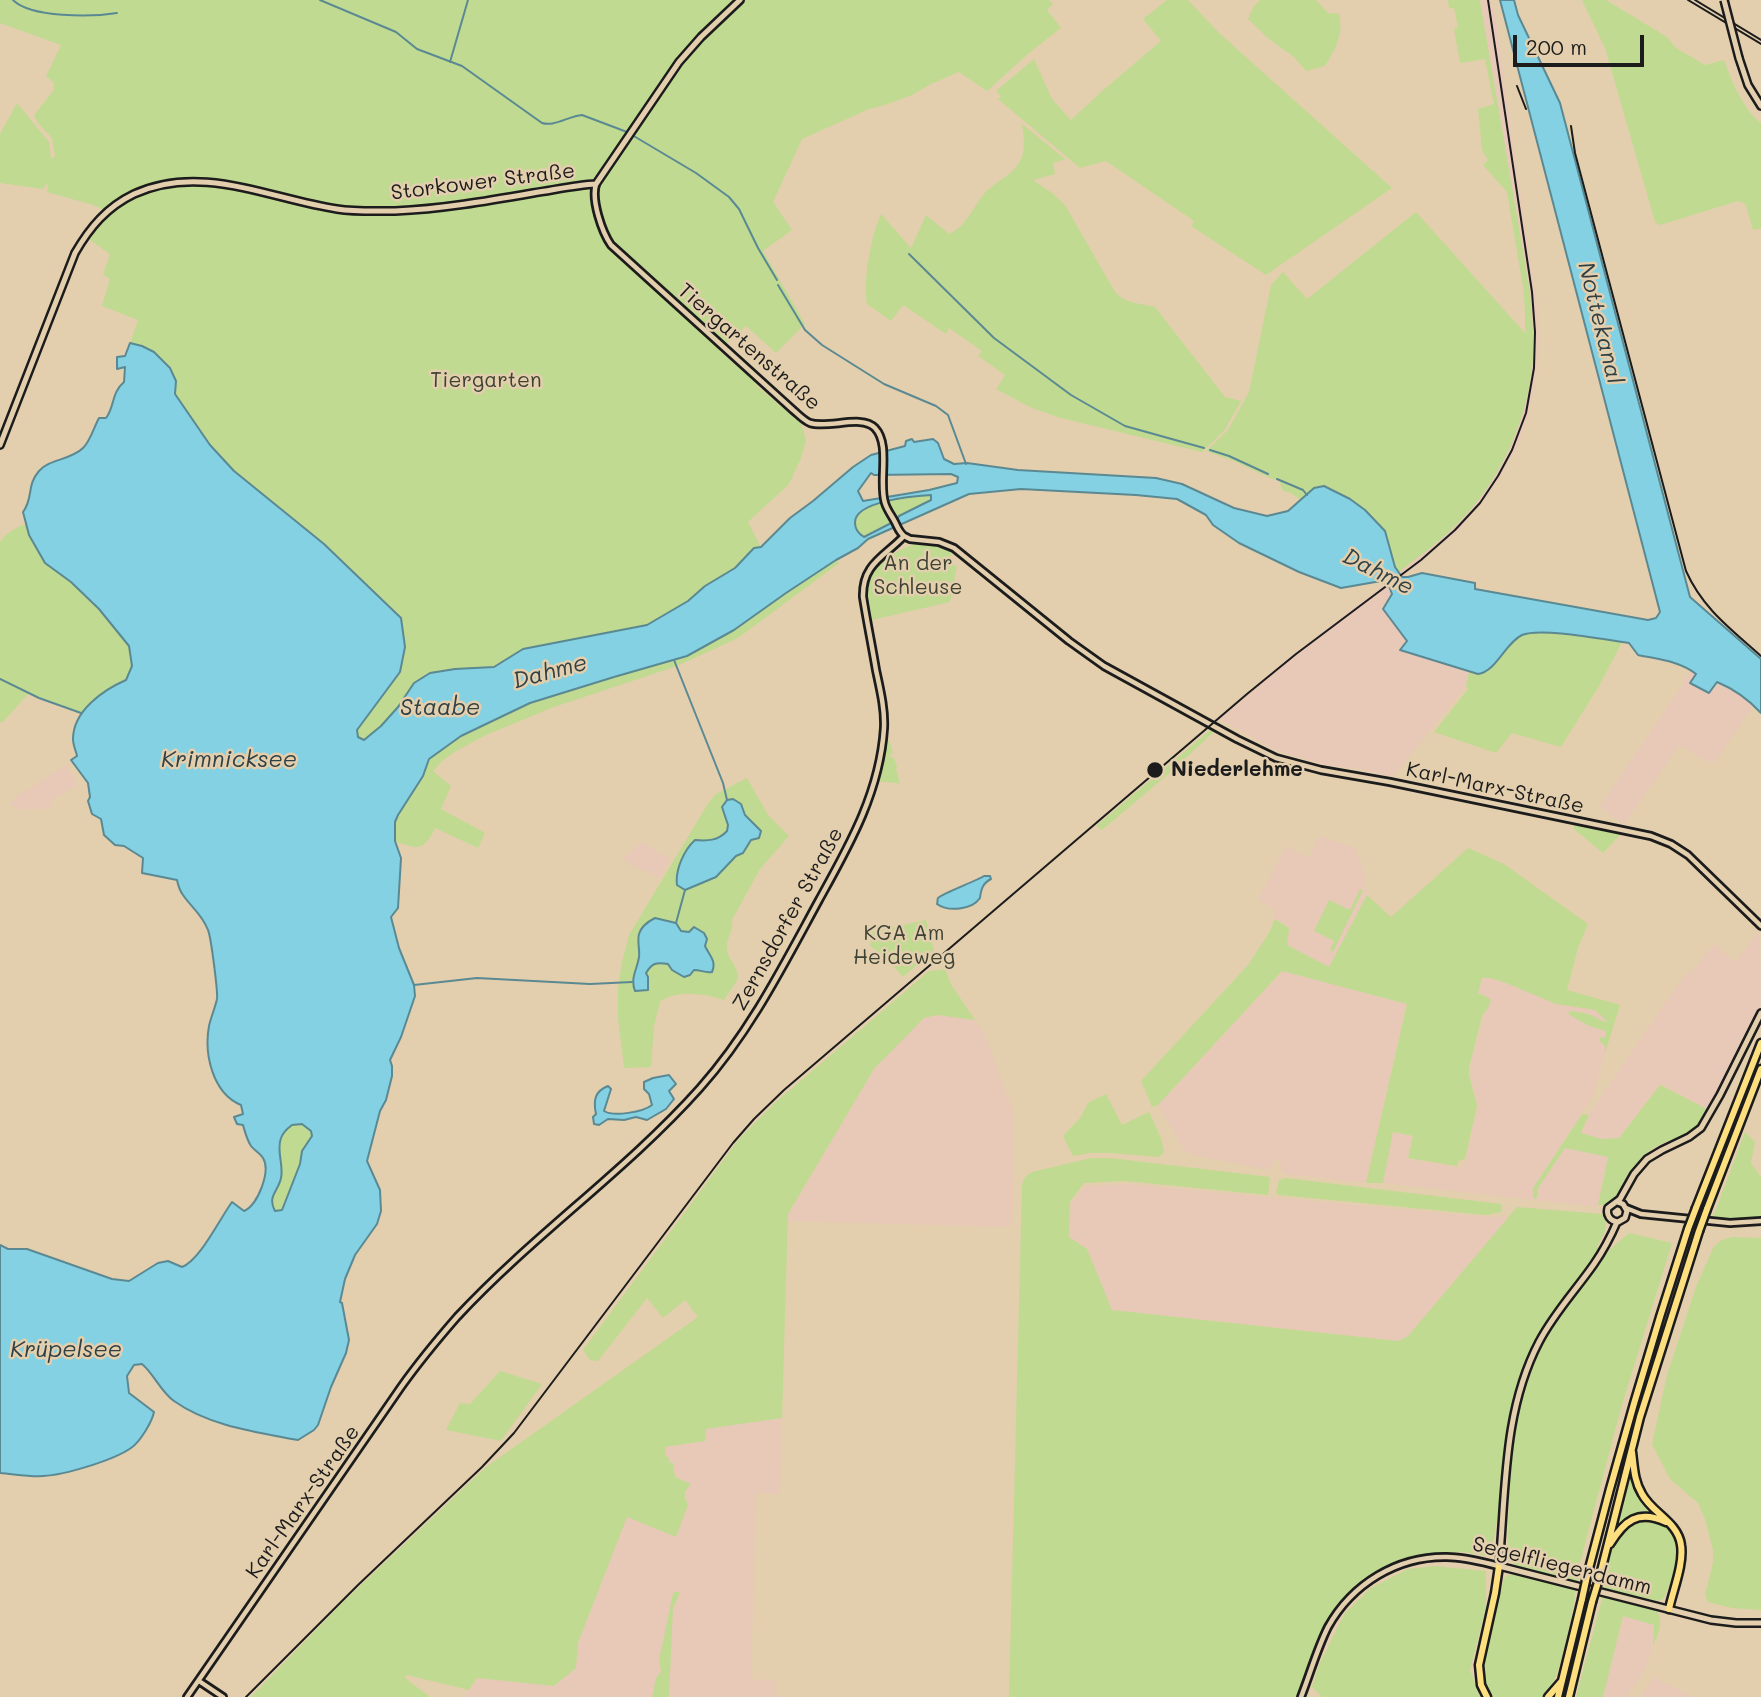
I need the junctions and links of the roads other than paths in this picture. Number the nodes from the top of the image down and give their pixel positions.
1 (740, 0) edge
2 (1724, 0) edge
3 (1761, 106) edge
4 (596, 184) junction
5 (0, 445) edge
6 (904, 536) junction
7 (1761, 926) edge
8 (1761, 1013) edge
9 (1761, 1043) edge
10 (1761, 1069) edge
11 (1622, 1205) junction
12 (1641, 1214) junction
13 (1625, 1218) junction
14 (1614, 1220) junction
15 (1761, 1221) edge
16 (447, 1328) joint
17 (1632, 1450) junction
18 (1671, 1525) junction
19 (1606, 1550) junction
20 (1499, 1566) junction
21 (1669, 1609) junction
22 (1761, 1623) edge
23 (198, 1681) junction
24 (1562, 1681) junction
25 (187, 1697) edge
26 (223, 1697) edge
27 (1301, 1697) edge
28 (1487, 1697) edge
29 (1548, 1697) edge
30 (1558, 1697) edge
31 (1569, 1697) edge

1 - 4 main road, Storkower Straße
2 - 3 main road, bridge
4 - 5 main road, Storkower Straße
4 - 6 street, Tiergartenstraße
6 - 7 street, Karl-Marx-Straße
6 - 16 street, Zernsdorfer Straße
8 - 11 main road
9 - 24 highway, bridge
10 - 17 highway, bridge
11 - 12 street
11 - 13 main road
11 - 14 main road
12 - 13 street
12 - 15 street
13 - 14 main road
14 - 20 main road
16 - 23 street, Karl-Marx-Straße
17 - 18 highway
17 - 19 highway
18 - 19 highway
18 - 21 highway
19 - 31 highway, bridge
20 - 21 main road, Segelfliegerdamm
20 - 27 street, Segelfliegerdamm
20 - 28 highway
21 - 22 main road, Segelfliegerdamm
23 - 25 street, Karl-Marx-Straße
23 - 26 street
24 - 29 highway
24 - 30 highway

